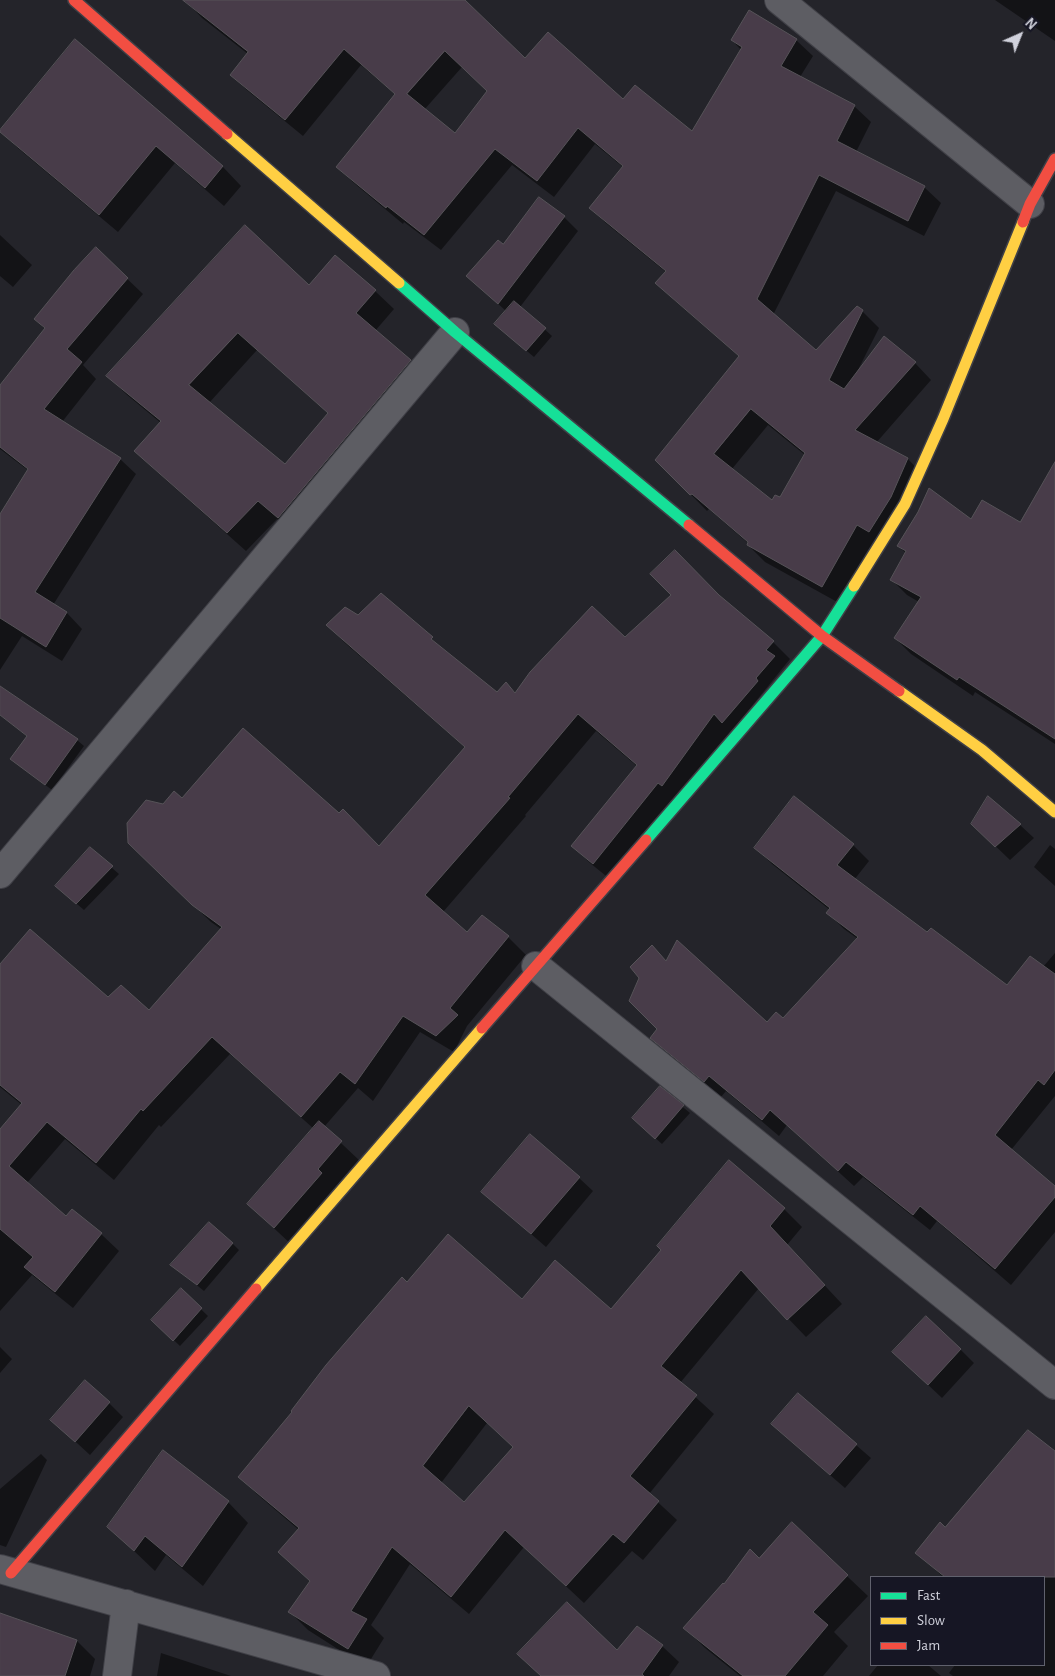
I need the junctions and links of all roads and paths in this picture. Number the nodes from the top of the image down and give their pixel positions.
1 (74, 0) edge
2 (778, 0) edge
3 (1055, 159) edge
4 (1030, 204) junction
5 (456, 332) junction
6 (822, 636) junction
7 (1055, 812) edge
8 (0, 874) edge
9 (536, 966) junction
10 (1055, 1385) edge
11 (6, 1571) edge
12 (126, 1604) junction
13 (117, 1676) edge
14 (376, 1676) edge

1 - 5 street
2 - 4 street
3 - 4 street
4 - 6 street
5 - 6 street
5 - 8 street
6 - 7 street
6 - 9 street
9 - 10 street
9 - 11 street
11 - 12 street
12 - 13 street
12 - 14 street

